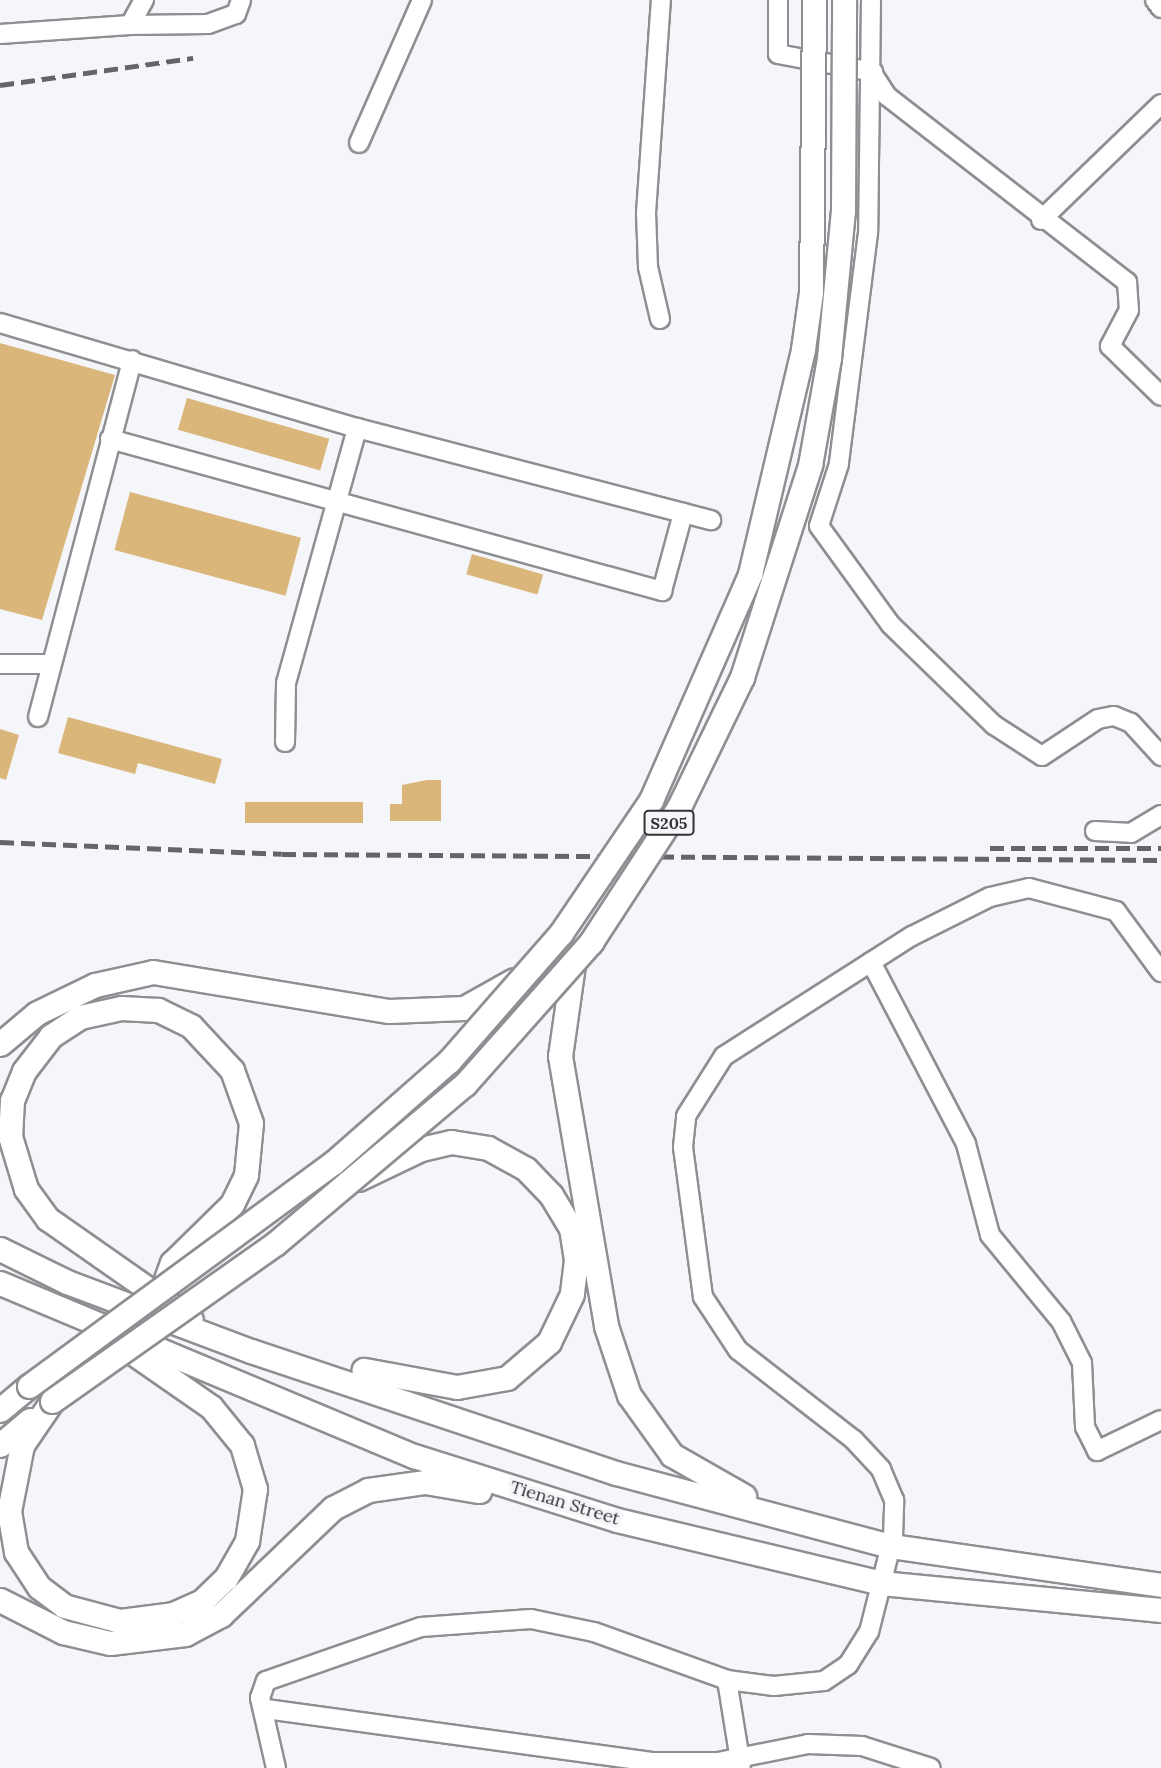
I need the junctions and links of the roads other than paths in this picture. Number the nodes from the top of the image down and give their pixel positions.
1 (241, 0) edge
2 (422, 0) edge
3 (661, 0) edge
4 (778, 0) edge
5 (814, 0) edge
6 (844, 0) edge
7 (871, 0) edge
8 (1155, 0) edge
9 (145, 2) edge
10 (1161, 8) edge
11 (130, 25) junction
12 (0, 34) edge
13 (873, 72) junction
14 (1161, 104) edge
15 (359, 143) dead end
16 (1041, 220) junction
17 (660, 319) dead end
18 (0, 323) edge
19 (132, 360) junction
20 (1161, 396) edge
21 (357, 428) junction
22 (110, 439) junction
23 (338, 502) junction
24 (683, 513) junction
25 (711, 520) dead end
26 (0, 664) edge
27 (48, 664) junction
28 (38, 717) dead end
29 (285, 742) dead end
30 (1161, 756) edge
31 (1161, 815) edge
32 (1095, 831) dead end
33 (871, 962) junction
34 (536, 963) junction
35 (573, 965) junction
36 (1161, 972) edge
37 (0, 1044) edge
38 (352, 1182) junction
39 (0, 1249) edge
40 (0, 1283) edge
41 (162, 1290) junction
42 (89, 1323) junction
43 (226, 1342) junction
44 (293, 1364) junction
45 (52, 1401) junction
46 (0, 1410) edge
47 (1161, 1420) edge
48 (0, 1445) edge
49 (558, 1501) junction
50 (771, 1511) junction
51 (891, 1546) junction
52 (881, 1583) junction
53 (1161, 1585) edge
54 (0, 1600) edge
55 (1161, 1611) edge
56 (727, 1680) junction
57 (266, 1709) junction
58 (740, 1763) edge
59 (276, 1768) edge
60 (931, 1768) edge

1 - 11 street
2 - 15 street
3 - 17 street
4 - 13 street
5 - 34 main road, S205, bridge
6 - 35 main road, S205, bridge
7 - 13 street
8 - 10 street
9 - 11 street
11 - 12 street
13 - 16 street
13 - 30 street
14 - 16 street
16 - 20 street
18 - 19 street
19 - 21 street
19 - 22 street
21 - 23 street
21 - 24 street
22 - 23 street
22 - 27 street
23 - 24 street
23 - 29 street
24 - 25 street
26 - 27 street
27 - 28 street
31 - 32 street
33 - 36 street
33 - 47 street
33 - 51 street
34 - 37 main road, bridge
34 - 41 main road, S205, bridge
35 - 38 main road, S205, bridge
35 - 50 main road
38 - 44 main road
38 - 45 main road, S205, bridge
39 - 43 main road
40 - 42 main road, Tienan Street
41 - 43 main road
41 - 46 main road, S205, bridge
42 - 45 main road
42 - 49 main road, Tienan Street
43 - 44 main road
44 - 50 main road
45 - 48 main road, S205
49 - 52 main road, Tienan Street
49 - 54 main road
50 - 51 main road
51 - 52 street
51 - 53 main road
52 - 55 main road, Tienan Street
52 - 56 street
56 - 57 street
56 - 58 street
57 - 58 street
57 - 59 street
58 - 60 street

